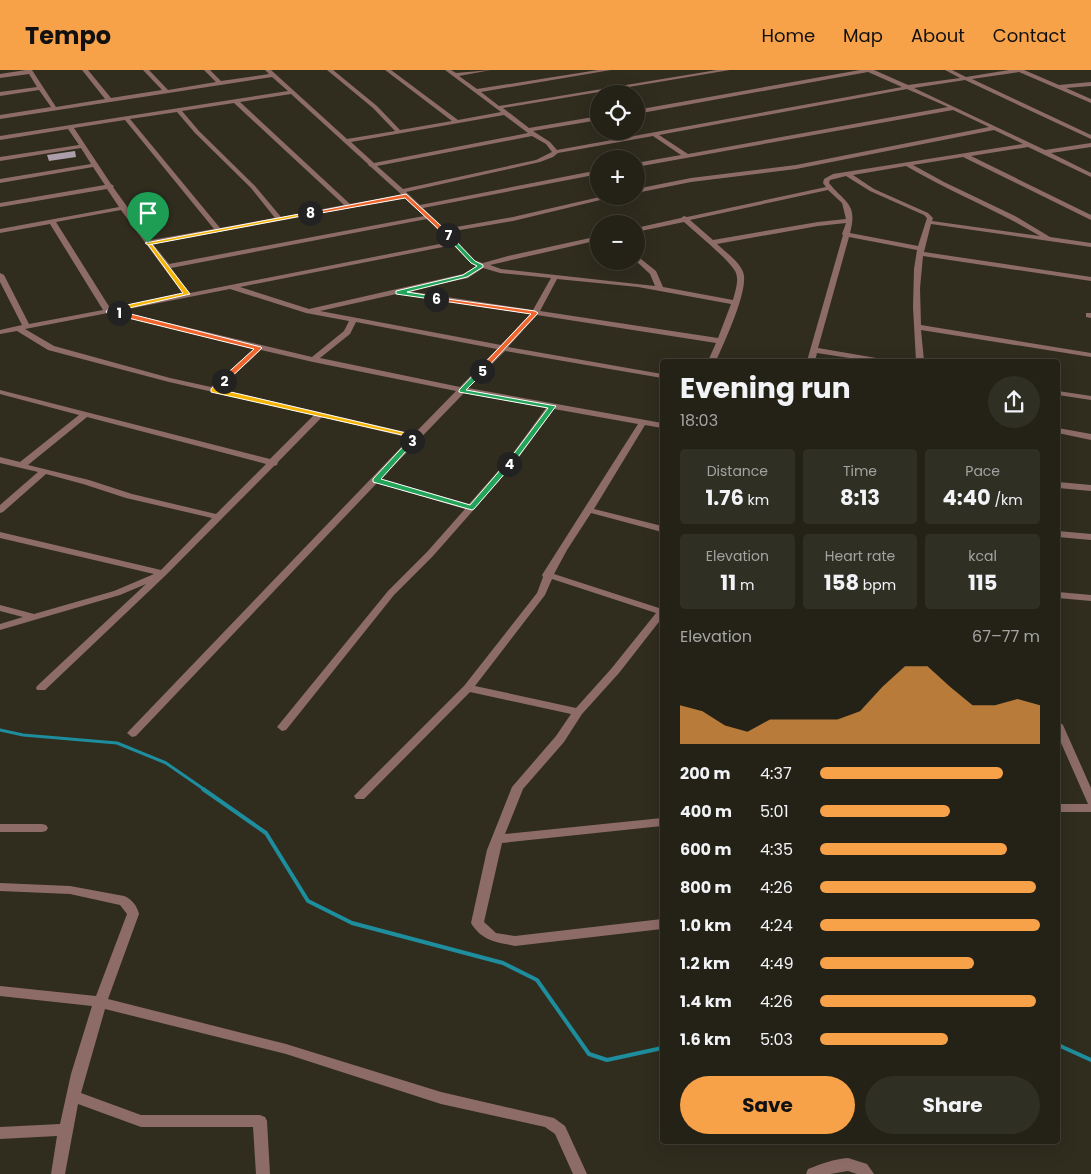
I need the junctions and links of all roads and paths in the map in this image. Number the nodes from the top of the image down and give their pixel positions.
1 (85, 70) edge
2 (146, 70) edge
3 (207, 70) edge
4 (330, 70) edge
5 (388, 70) edge
6 (448, 70) edge
7 (488, 70) edge
8 (608, 70) edge
9 (727, 70) edge
10 (869, 70) edge
11 (948, 70) edge
12 (1020, 70) edge
13 (29, 71) edge
14 (271, 73) edge
15 (455, 75) junction
16 (0, 76) edge
17 (964, 78) junction
18 (220, 83) junction
19 (1091, 84) edge
20 (909, 87) junction
21 (1058, 87) junction
22 (40, 88) junction
23 (166, 91) junction
24 (476, 91) junction
25 (294, 92) junction
26 (0, 94) edge
27 (109, 100) junction
28 (235, 101) junction
29 (1091, 101) edge
30 (500, 107) junction
31 (54, 108) junction
32 (954, 108) junction
33 (178, 110) junction
34 (645, 110) edge
35 (507, 113) junction
36 (0, 117) edge
37 (126, 118) junction
38 (590, 120) edge
39 (457, 122) junction
40 (70, 127) junction
41 (996, 128) junction
42 (399, 132) junction
43 (530, 132) junction
44 (654, 134) junction
45 (1091, 137) edge
46 (0, 138) edge
47 (346, 141) junction
48 (1028, 145) junction
49 (1091, 145) edge
50 (82, 146) junction
51 (556, 152) junction
52 (1044, 152) junction
53 (964, 154) junction
54 (688, 156) junction
55 (0, 159) edge
56 (645, 163) edge
57 (907, 164) junction
58 (96, 165) junction
59 (371, 165) junction
60 (590, 174) edge
61 (848, 174) junction
62 (1091, 175) edge
63 (0, 181) edge
64 (110, 186) junction
65 (829, 188) junction
66 (645, 189) edge
67 (404, 193) junction
68 (590, 201) edge
69 (0, 206) edge
70 (348, 206) junction
71 (418, 207) junction
72 (124, 208) junction
73 (429, 217) junction
74 (684, 218) junction
75 (1091, 218) edge
76 (279, 219) junction
77 (52, 221) junction
78 (850, 221) junction
79 (928, 222) junction
80 (645, 228) edge
81 (218, 230) junction
82 (0, 231) edge
83 (444, 231) junction
84 (845, 234) junction
85 (590, 240) edge
86 (1052, 240) junction
87 (148, 243) junction
88 (456, 243) junction
89 (710, 243) junction
90 (1091, 245) edge
91 (920, 250) junction
92 (645, 265) edge
93 (481, 266) junction
94 (166, 267) junction
95 (0, 275) edge
96 (555, 277) junction
97 (1091, 279) edge
98 (230, 286) junction
99 (660, 289) junction
100 (398, 292) junction
101 (187, 294) junction
102 (734, 302) junction
103 (108, 311) junction
104 (309, 311) junction
105 (535, 313) junction
106 (353, 321) junction
107 (22, 327) junction
108 (917, 327) junction
109 (0, 332) edge
110 (720, 341) junction
111 (259, 348) junction
112 (503, 348) junction
113 (814, 350) junction
114 (1091, 355) edge
115 (713, 359) edge
116 (812, 359) edge
117 (870, 359) edge
118 (920, 359) edge
119 (313, 360) junction
120 (660, 376) edge
121 (213, 390) junction
122 (461, 391) junction
123 (0, 392) edge
124 (1060, 392) edge
125 (1091, 398) edge
126 (552, 406) junction
127 (320, 414) junction
128 (84, 415) junction
129 (643, 422) junction
130 (660, 425) edge
131 (1060, 431) edge
132 (416, 436) junction
133 (1091, 436) edge
134 (0, 460) edge
135 (274, 463) junction
136 (22, 465) junction
137 (45, 471) junction
138 (376, 480) junction
139 (1060, 485) edge
140 (1091, 488) edge
141 (472, 508) junction
142 (0, 510) edge
143 (589, 510) junction
144 (219, 517) junction
145 (660, 528) edge
146 (1060, 534) edge
147 (0, 536) edge
148 (1091, 537) edge
149 (162, 573) junction
150 (547, 575) junction
151 (1060, 595) edge
152 (1091, 598) edge
153 (0, 608) edge
154 (660, 611) edge
155 (660, 615) edge
156 (33, 617) junction
157 (0, 627) edge
158 (41, 688) dead end
159 (468, 688) junction
160 (578, 712) junction
161 (282, 727) dead end
162 (1060, 730) edge
163 (132, 733) dead end
164 (360, 796) dead end
165 (1091, 801) edge
166 (1060, 808) edge
167 (1091, 808) edge
168 (660, 822) edge
169 (0, 828) edge
170 (42, 828) dead end
171 (497, 839) junction
172 (0, 887) edge
173 (660, 924) edge
174 (0, 991) edge
175 (99, 1002) junction
176 (73, 1096) junction
177 (64, 1130) junction
178 (0, 1133) edge
179 (58, 1174) edge
180 (263, 1174) edge
181 (580, 1174) edge
182 (813, 1174) edge
183 (867, 1174) edge

1 - 27 street
2 - 23 street
3 - 18 street
4 - 42 street
5 - 39 street
6 - 15 street
7 - 15 street
8 - 24 street
9 - 30 street
10 - 20 street
10 - 34 street
11 - 17 street
12 - 17 street
12 - 21 street
13 - 16 street
13 - 22 street
14 - 18 street
14 - 25 street
15 - 24 street
17 - 20 street
17 - 45 street
18 - 23 street
19 - 21 street
20 - 32 street
20 - 44 street
21 - 29 street
22 - 26 street
22 - 31 street
23 - 27 street
24 - 30 street
25 - 28 street
25 - 47 street
27 - 31 street
28 - 33 street
28 - 70 street
30 - 35 street
31 - 36 street
32 - 41 street
32 - 54 street
33 - 37 street
33 - 76 street
35 - 39 street
35 - 43 street
37 - 40 street
37 - 81 street
38 - 43 street
39 - 42 street
40 - 46 street
40 - 50 street
41 - 48 street
41 - 66 street
42 - 47 street
43 - 51 street
43 - 59 street
44 - 51 street
44 - 54 street
47 - 59 street
48 - 52 street
48 - 53 street
49 - 52 street
50 - 55 street
50 - 58 street
51 - 67 street
52 - 62 street
53 - 57 street
53 - 75 street
54 - 56 street
57 - 61 street
57 - 86 street
58 - 63 street
58 - 64 street
59 - 67 street
60 - 71 street
61 - 65 street
61 - 79 street
64 - 69 street
64 - 72 street
65 - 74 street
65 - 78 street
67 - 70 street
67 - 71 street
68 - 83 street
70 - 76 street
71 - 73 street
72 - 77 street
72 - 87 street
73 - 83 street
73 - 94 street
74 - 80 street
74 - 89 street
76 - 81 street
77 - 82 street
77 - 103 street
78 - 84 street
78 - 89 street
79 - 86 street
79 - 91 street
81 - 87 street
83 - 88 street
84 - 91 street
84 - 113 street
85 - 93 street
86 - 90 street
87 - 94 street
88 - 93 street
88 - 98 street
89 - 102 street
91 - 97 street
91 - 108 street
92 - 99 street
93 - 96 street
93 - 100 street
94 - 101 street
95 - 107 street
96 - 99 street
96 - 105 street
98 - 101 street
98 - 104 street
99 - 102 street
100 - 104 street
100 - 105 street
101 - 103 street
102 - 110 street
103 - 107 street
103 - 111 street
104 - 106 street
105 - 110 street
105 - 112 street
106 - 112 street
106 - 119 street
107 - 109 street
107 - 121 street
108 - 114 street
108 - 118 street
110 - 115 street
111 - 119 street
111 - 121 street
112 - 120 street
112 - 122 street
113 - 116 street
113 - 117 street
119 - 122 street
121 - 127 street
122 - 126 street
122 - 132 street
123 - 128 street
124 - 125 street
126 - 129 street
126 - 141 street
127 - 132 street
127 - 135 street
128 - 135 street
128 - 136 street
129 - 130 street
129 - 143 street
131 - 133 street
132 - 138 street
134 - 136 street
135 - 144 street
136 - 137 street
137 - 142 street
137 - 144 street
138 - 141 street
138 - 163 street
139 - 140 street
141 - 161 street
143 - 145 street
143 - 150 street
144 - 149 street
146 - 148 street
147 - 149 street
149 - 156 street
149 - 158 street
150 - 154 street
150 - 159 street
151 - 152 street
153 - 156 street
155 - 160 street
156 - 157 street
159 - 160 street
159 - 164 street
160 - 171 street
162 - 165 street
166 - 167 street
168 - 171 street
169 - 170 street
171 - 173 street
172 - 175 street
174 - 175 street
175 - 176 street
175 - 181 street
176 - 177 street
176 - 180 street
177 - 178 street
177 - 179 street
182 - 183 street

